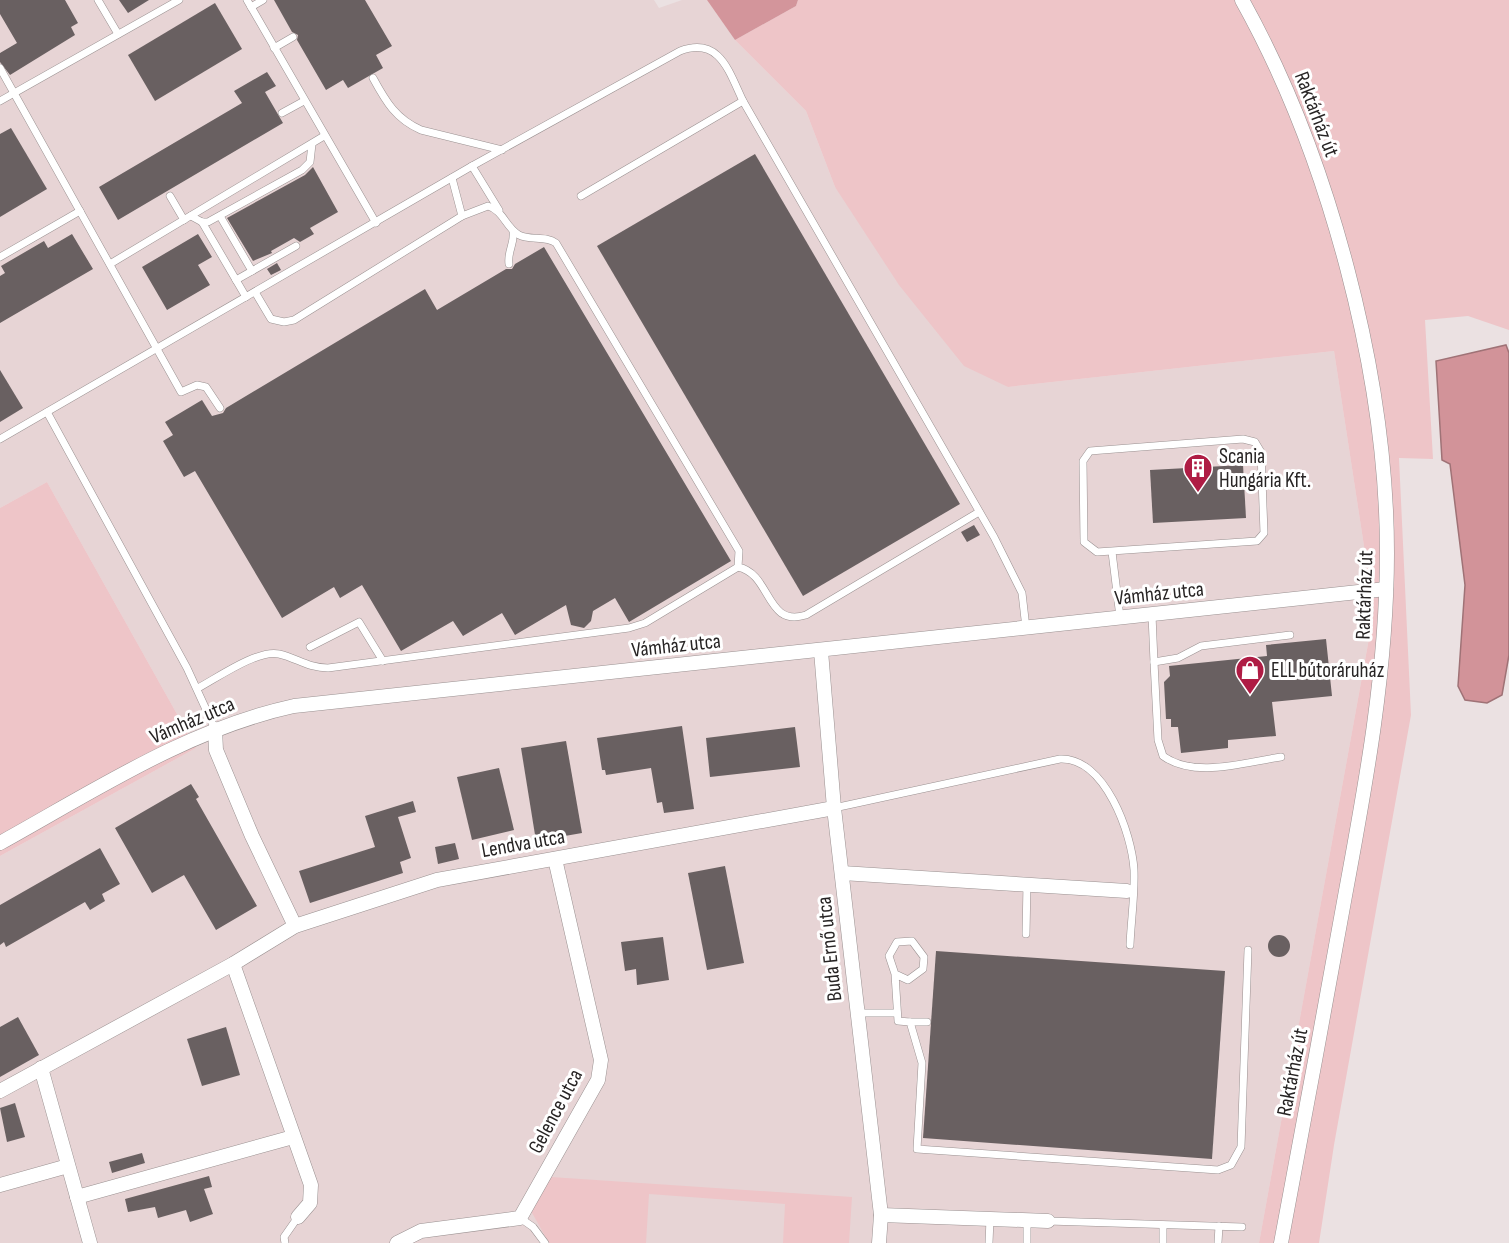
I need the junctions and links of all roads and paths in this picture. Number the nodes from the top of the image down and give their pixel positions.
1 (98, 0) edge
2 (263, 0) edge
3 (1242, 0) edge
4 (176, 1) edge
5 (249, 4) edge
6 (118, 34) junction
7 (293, 37) dead end
8 (274, 48) junction
9 (0, 68) edge
10 (373, 78) dead end
11 (14, 92) junction
12 (0, 101) edge
13 (304, 101) junction
14 (743, 101) junction
15 (282, 113) dead end
16 (324, 136) junction
17 (312, 144) junction
18 (502, 150) junction
19 (472, 166) junction
20 (452, 178) junction
21 (170, 196) dead end
22 (581, 196) dead end
23 (80, 211) junction
24 (501, 213) junction
25 (191, 216) junction
26 (220, 216) junction
27 (462, 216) junction
28 (184, 220) junction
29 (202, 222) junction
30 (376, 223) junction
31 (513, 231) junction
32 (296, 246) dead end
33 (0, 257) edge
34 (110, 264) junction
35 (509, 264) dead end
36 (252, 271) junction
37 (236, 280) junction
38 (255, 292) junction
39 (246, 297) junction
40 (157, 348) junction
41 (220, 408) dead end
42 (47, 412) junction
43 (0, 439) edge
44 (979, 512) junction
45 (1112, 552) junction
46 (738, 567) junction
47 (1386, 589) junction
48 (1152, 615) junction
49 (1120, 618) junction
50 (1026, 628) junction
51 (1290, 635) dead end
52 (310, 647) dead end
53 (821, 651) junction
54 (383, 661) junction
55 (1154, 662) junction
56 (198, 688) junction
57 (215, 729) junction
58 (1281, 757) dead end
59 (834, 808) junction
60 (0, 843) edge
61 (555, 859) junction
62 (842, 873) junction
63 (1027, 884) junction
64 (1127, 891) dead end
65 (295, 926) junction
66 (1026, 934) dead end
67 (1130, 945) dead end
68 (1248, 950) dead end
69 (234, 964) junction
70 (895, 974) junction
71 (856, 1013) junction
72 (897, 1013) junction
73 (910, 1022) junction
74 (927, 1022) dead end
75 (41, 1068) junction
76 (0, 1091) edge
77 (293, 1137) junction
78 (68, 1166) junction
79 (0, 1185) edge
80 (77, 1197) junction
81 (881, 1215) junction
82 (298, 1217) joint
83 (520, 1218) junction
84 (990, 1219) junction
85 (1027, 1221) junction
86 (1048, 1221) joint
87 (1163, 1225) junction
88 (1219, 1226) junction
89 (1242, 1227) dead end
90 (90, 1243) edge
91 (285, 1243) edge
92 (397, 1243) edge
93 (545, 1243) edge
94 (879, 1243) edge
95 (989, 1243) edge
96 (1027, 1243) edge
97 (1162, 1243) edge
98 (1218, 1243) edge
99 (1281, 1243) edge

1 - 6 lane
2 - 5 lane
3 - 47 street, Raktárház út
4 - 6 lane
5 - 8 lane
6 - 11 lane
7 - 8 lane
8 - 13 lane
9 - 11 lane
10 - 18 lane
11 - 12 lane
11 - 23 lane
13 - 15 lane
13 - 16 lane
14 - 18 lane
14 - 22 lane
14 - 44 lane
16 - 17 lane
16 - 30 lane
17 - 25 lane
17 - 26 lane
18 - 19 lane
19 - 20 lane
19 - 24 lane
20 - 27 lane
20 - 30 lane
21 - 28 lane
23 - 33 lane
23 - 34 lane
24 - 27 lane
24 - 31 lane
25 - 28 lane
25 - 29 lane
26 - 29 lane
26 - 36 lane
27 - 38 lane
28 - 34 lane
29 - 37 lane
30 - 38 lane
31 - 35 lane
31 - 46 lane
32 - 36 lane
34 - 40 lane
36 - 37 lane
37 - 39 lane
38 - 39 lane
39 - 40 lane
40 - 41 lane
40 - 42 lane
42 - 43 lane
42 - 56 lane
44 - 46 lane
44 - 50 lane
45 - 45 lane
45 - 49 lane
46 - 54 lane
47 - 48 street, Vámház utca
47 - 99 street, Raktárház út
48 - 49 street, Vámház utca
48 - 55 lane
49 - 50 street, Vámház utca
50 - 53 street, Vámház utca
51 - 55 lane
52 - 54 lane
53 - 57 street, Vámház utca
53 - 59 street, Buda Ernő utca
54 - 56 lane
55 - 58 lane
56 - 57 lane
57 - 60 street, Vámház utca
57 - 65 street
59 - 61 street, Lendva utca
59 - 62 street, Buda Ernő utca
59 - 67 lane
61 - 65 street, Lendva utca
61 - 83 street, Gelence utca
62 - 63 street
62 - 71 street, Buda Ernő utca
63 - 64 street
63 - 66 lane
65 - 69 street, Lendva utca
68 - 73 lane
69 - 75 street, Lendva utca
69 - 77 street
70 - 70 lane
70 - 72 lane
71 - 72 lane
71 - 81 street, Buda Ernő utca
72 - 73 lane
73 - 74 lane
75 - 76 street, Lendva utca
75 - 78 street
77 - 80 street
77 - 82 street
78 - 79 street
78 - 80 street
80 - 90 street
81 - 84 street
81 - 94 street, Buda Ernő utca
82 - 91 lane
83 - 92 street
83 - 93 lane
84 - 85 street
84 - 95 lane
85 - 86 street
85 - 96 lane
86 - 87 lane
87 - 88 lane
87 - 97 lane
88 - 89 lane
88 - 98 lane

